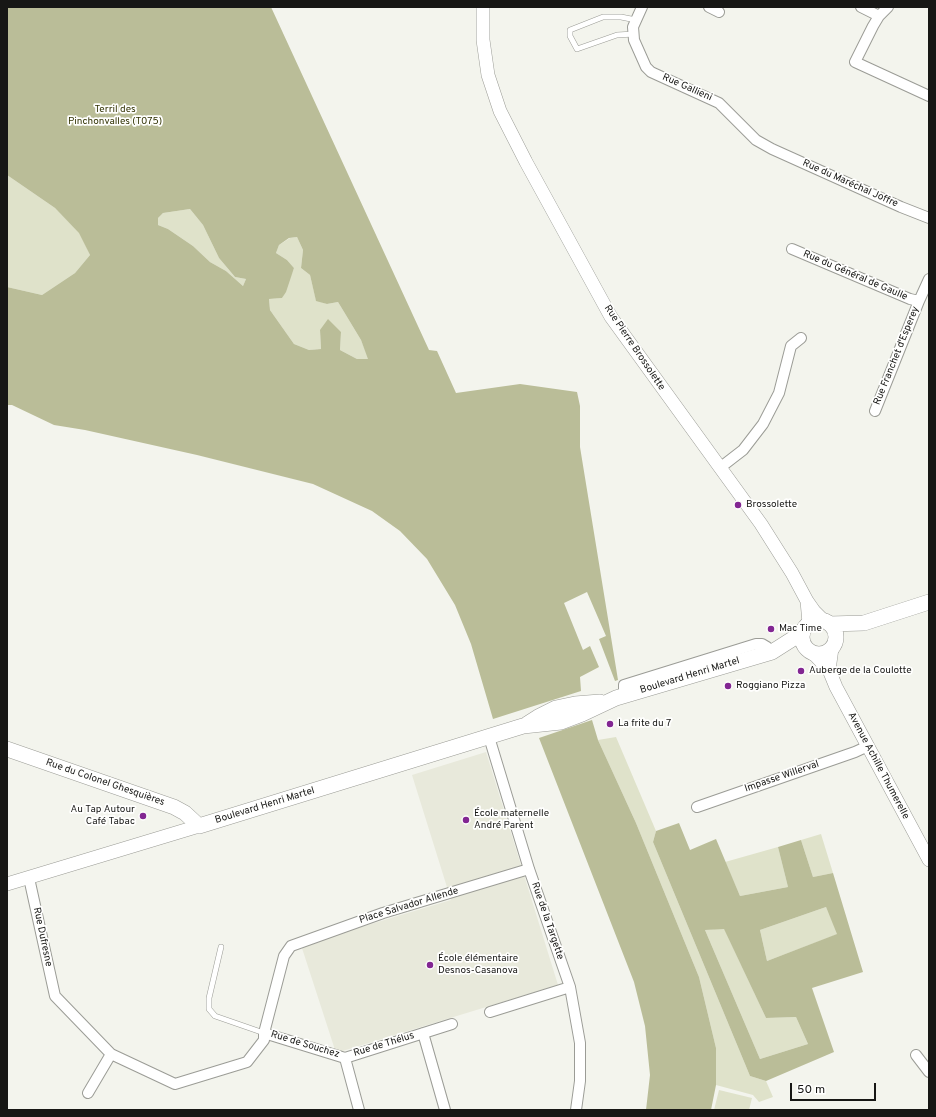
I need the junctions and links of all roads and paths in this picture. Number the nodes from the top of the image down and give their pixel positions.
1 (483, 7) edge
2 (642, 7) edge
3 (709, 7) edge
4 (861, 7) edge
5 (888, 7) edge
6 (719, 12) dead end
7 (879, 16) junction
8 (636, 20) junction
9 (634, 34) junction
10 (929, 96) edge
11 (772, 149) joint
12 (929, 218) edge
13 (792, 249) dead end
14 (929, 279) edge
15 (919, 301) junction
16 (801, 338) dead end
17 (875, 411) dead end
18 (721, 467) junction
19 (929, 602) edge
20 (864, 623) junction
21 (816, 624) junction
22 (834, 646) junction
23 (772, 652) junction
24 (810, 652) junction
25 (830, 670) junction
26 (489, 737) junction
27 (868, 746) junction
28 (7, 749) edge
29 (697, 808) dead end
30 (199, 826) junction
31 (929, 860) edge
32 (529, 870) junction
33 (29, 878) junction
34 (7, 884) edge
35 (221, 947) dead end
36 (570, 987) junction
37 (490, 1012) dead end
38 (452, 1024) dead end
39 (264, 1033) junction
40 (423, 1033) junction
41 (111, 1054) junction
42 (916, 1055) dead end
43 (345, 1058) junction
44 (929, 1072) edge
45 (88, 1093) dead end
46 (359, 1110) edge
47 (445, 1110) edge
48 (576, 1110) edge

1 - 18 street, Rue Pierre Brossolette
2 - 8 street, Rue Gallieni
3 - 6 street
4 - 7 street
5 - 7 street
7 - 10 street
8 - 9 street, Rue Gallieni
8 - 9 lane
9 - 11 street, Rue Gallieni
11 - 12 street, Rue du Maréchal Joffre
13 - 15 street, Rue du Général de Gaulle
14 - 15 street, Rue Franchet d'Esperey
15 - 17 street, Rue Franchet d'Esperey
16 - 18 street
18 - 21 street, Rue Pierre Brossolette
19 - 20 main road
20 - 21 main road
20 - 22 main road
21 - 22 main road
21 - 23 main road, Boulevard Henri Martel
21 - 24 main road
22 - 24 main road
22 - 25 street, Avenue Achille Thumerelle
23 - 24 main road, Boulevard Henri Martel
23 - 26 main road, Boulevard Henri Martel
24 - 25 street, Avenue Achille Thumerelle
25 - 27 street, Avenue Achille Thumerelle
26 - 30 main road, Boulevard Henri Martel
26 - 32 street, Rue de la Targette
27 - 29 street, Impasse Willerval
27 - 31 street, Avenue Achille Thumerelle
28 - 30 main road, Rue du Colonel Ghesquières
30 - 33 street, Boulevard Henri Martel
32 - 36 street, Rue de la Targette
32 - 39 street, Place Salvador Allende
33 - 34 street, Boulevard Henri Martel
33 - 41 street, Rue Dufresne
35 - 39 lane
36 - 37 street
36 - 48 street, Rue de la Targette
38 - 40 street, Rue de Thélus
39 - 41 street
39 - 43 street, Rue de Souchez
40 - 43 street, Rue de Thélus
40 - 47 street
41 - 45 street
42 - 44 street
43 - 46 street, Rue de Thélus

